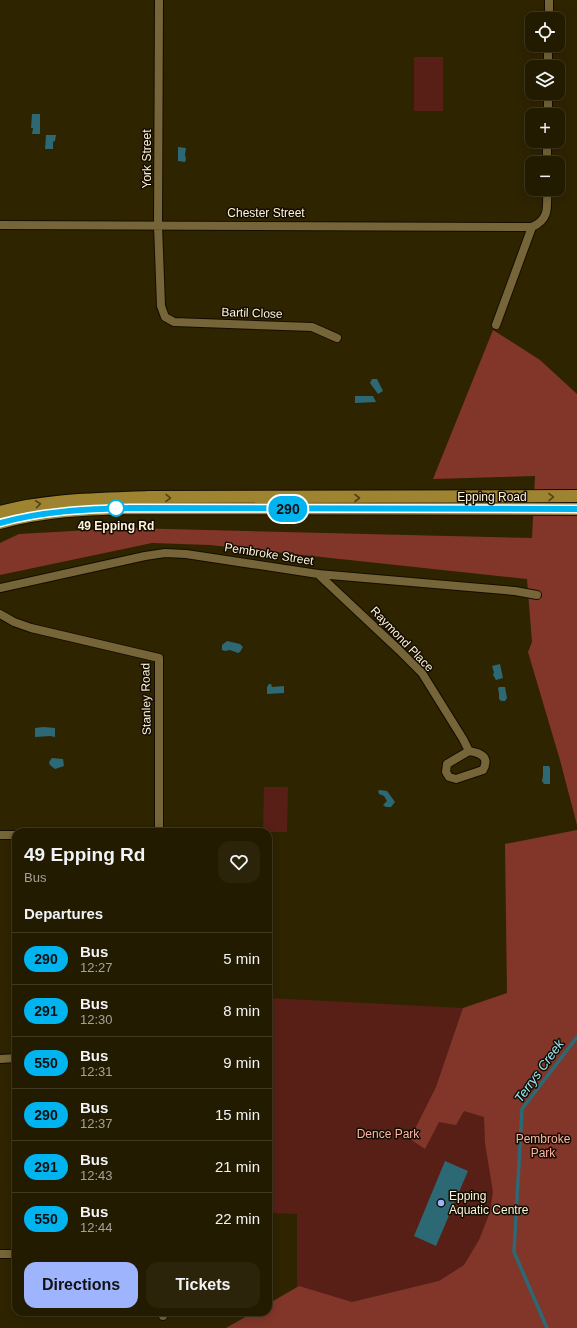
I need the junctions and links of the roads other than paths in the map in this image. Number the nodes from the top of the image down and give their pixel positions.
1 (159, 0) edge
2 (549, 0) edge
3 (549, 12) edge
4 (547, 196) edge
5 (0, 225) edge
6 (158, 225) junction
7 (532, 227) junction
8 (165, 317) joint
9 (496, 325) dead end
10 (337, 338) dead end
11 (577, 496) edge
12 (524, 503) junction
13 (577, 509) edge
14 (0, 512) edge
15 (0, 523) edge
16 (318, 574) junction
17 (0, 588) edge
18 (537, 595) dead end
19 (0, 614) edge
20 (469, 751) junction
21 (159, 828) edge
22 (0, 835) edge
23 (12, 835) edge
24 (12, 1058) edge
25 (0, 1059) edge
26 (0, 1254) edge
27 (12, 1254) edge

1 - 6 street, York Street
2 - 3 street
4 - 7 street
5 - 6 street, Chester Street
6 - 7 street, Chester Street
6 - 8 street, York Street
7 - 9 street
8 - 10 street, Bartil Close
12 -> 11 main road, Epping Road
12 - 13 main road, Epping Road
14 -> 12 main road, Epping Road
12 - 15 main road, Epping Road
16 - 17 street, Pembroke Street
16 - 18 street, Pembroke Street
16 - 20 street, Raymond Place
19 - 21 street, Stanley Road
20 - 20 street
22 - 23 street
24 - 25 street
26 - 27 street

